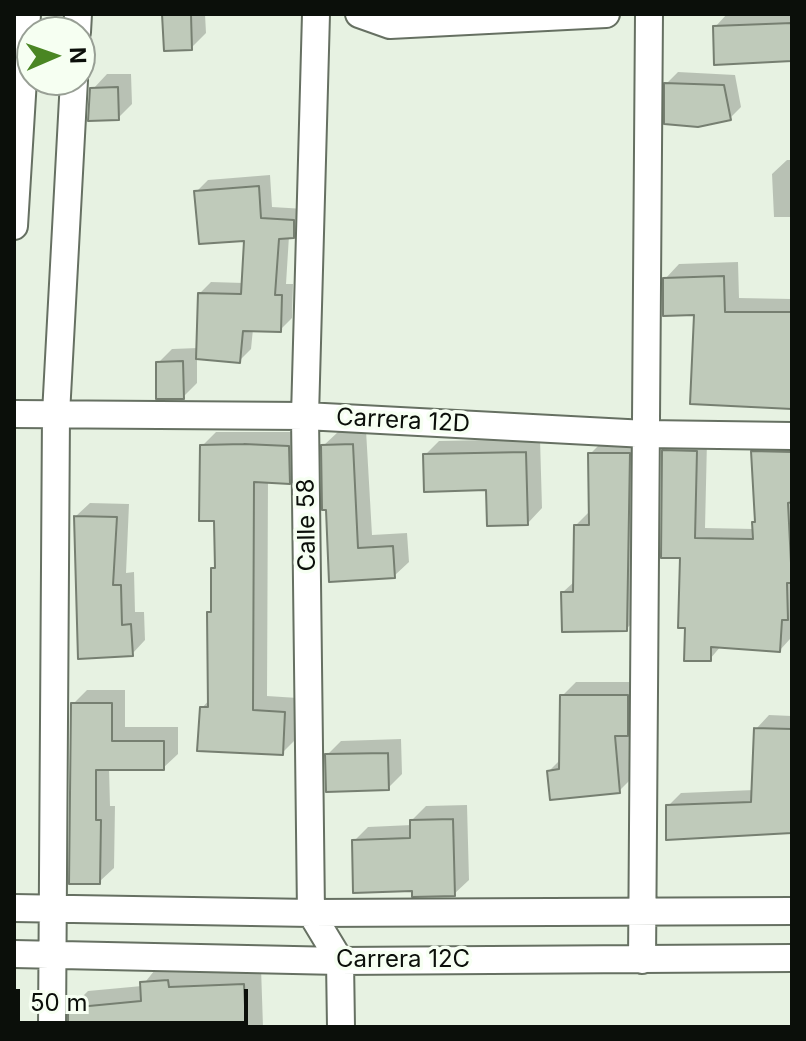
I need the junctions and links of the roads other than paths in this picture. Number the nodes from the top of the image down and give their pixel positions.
1 (27, 14) edge
2 (316, 14) edge
3 (359, 14) edge
4 (606, 14) edge
5 (649, 14) edge
6 (73, 96) edge
7 (14, 226) edge
8 (14, 414) edge
9 (56, 414) junction
10 (305, 416) junction
11 (646, 434) junction
12 (792, 436) edge
13 (14, 908) edge
14 (50, 909) junction
15 (643, 911) junction
16 (792, 911) edge
17 (311, 913) junction
18 (14, 954) edge
19 (50, 955) junction
20 (792, 958) edge
21 (642, 960) junction
22 (340, 961) junction
23 (52, 1027) edge
24 (341, 1027) edge

1 - 7 street
2 - 10 street, Calle 58
3 - 4 street
5 - 11 street
6 - 9 street
8 - 9 street, Carrera 12D
9 - 10 street, Carrera 12D
9 - 14 street
10 - 11 street, Carrera 12D
10 - 17 street, Calle 58
11 - 12 street, Carrera 12D
11 - 15 street
13 - 14 street, Carrera 12C
14 - 17 street, Carrera 12C
14 - 19 street
15 - 16 street, Carrera 12C
15 - 17 street, Carrera 12C
15 - 21 street
17 - 22 street
18 - 19 street, Carrera 12C
19 - 22 street, Carrera 12C
19 - 23 street
20 - 21 street, Carrera 12C
21 - 22 street, Carrera 12C
22 - 24 street

